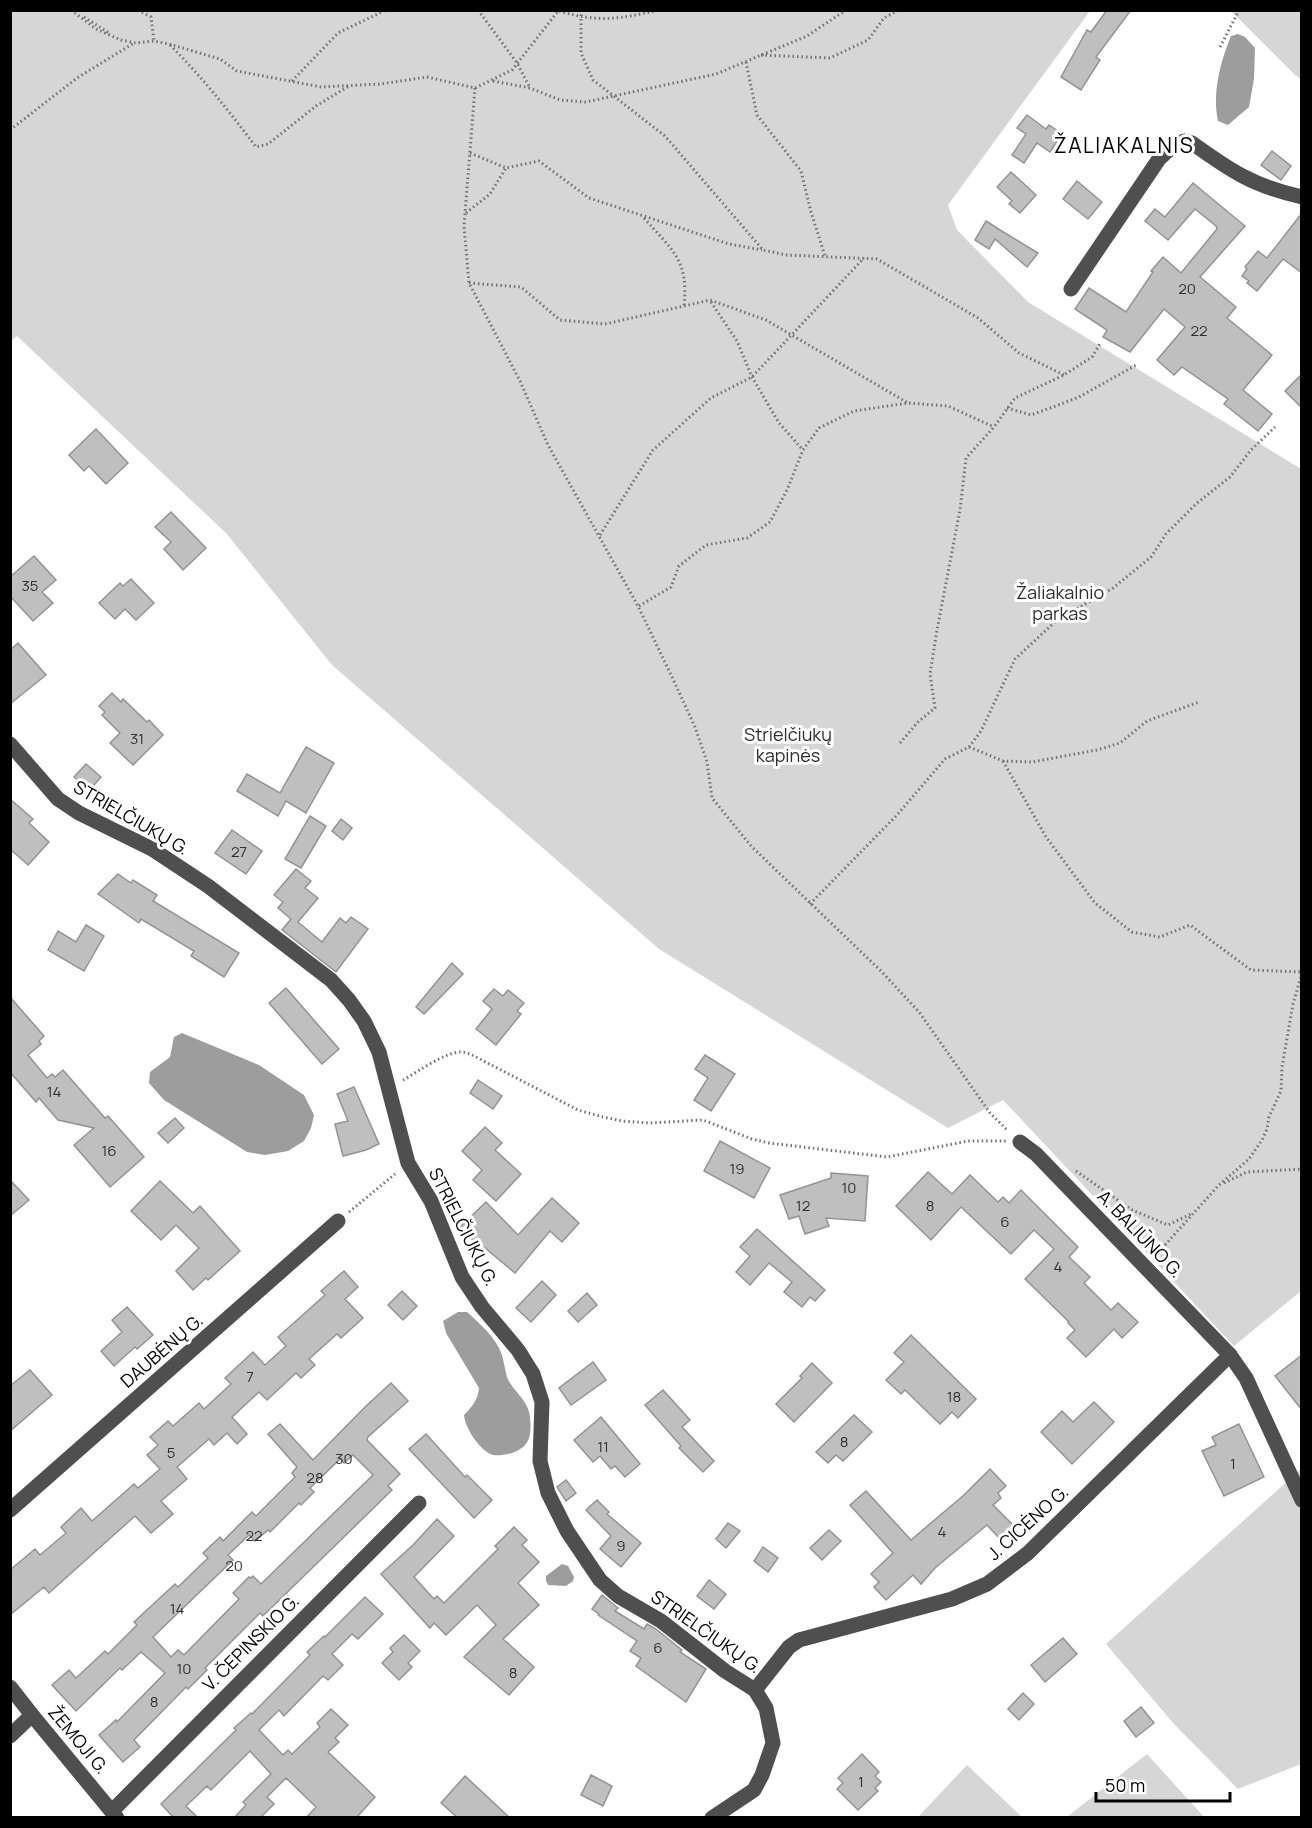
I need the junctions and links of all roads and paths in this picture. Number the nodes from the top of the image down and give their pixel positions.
1 (72, 10) edge
2 (138, 10) edge
3 (386, 10) edge
4 (478, 10) edge
5 (581, 10) edge
6 (659, 10) edge
7 (846, 10) edge
8 (898, 10) edge
9 (1239, 10) edge
10 (558, 11) edge
11 (581, 18) junction
12 (154, 41) junction
13 (136, 43) junction
14 (169, 44) junction
15 (1220, 47) dead end
16 (759, 55) junction
17 (746, 62) junction
18 (517, 63) junction
19 (491, 80) junction
20 (292, 81) junction
21 (350, 86) junction
22 (475, 88) junction
23 (530, 88) junction
24 (613, 96) junction
25 (10, 130) edge
26 (470, 153) junction
27 (506, 168) junction
28 (1302, 197) edge
29 (465, 214) junction
30 (643, 217) junction
31 (763, 250) junction
32 (825, 256) junction
33 (864, 258) junction
34 (469, 283) junction
35 (1071, 290) dead end
36 (710, 300) junction
37 (684, 306) junction
38 (792, 335) junction
39 (1101, 342) dead end
40 (1138, 364) dead end
41 (1064, 375) junction
42 (752, 377) junction
43 (909, 403) junction
44 (1007, 408) junction
45 (994, 427) junction
46 (1275, 427) dead end
47 (803, 450) junction
48 (599, 536) junction
49 (638, 606) junction
50 (1198, 702) dead end
51 (900, 743) dead end
52 (10, 744) edge
53 (969, 747) junction
54 (1003, 761) junction
55 (810, 904) junction
56 (1302, 972) edge
57 (388, 1088) junction
58 (1020, 1142) junction
59 (408, 1163) junction
60 (1302, 1169) edge
61 (1073, 1170) dead end
62 (1220, 1185) junction
63 (1195, 1212) junction
64 (338, 1221) joint
65 (1144, 1267) junction
66 (1230, 1355) junction
67 (1302, 1500) edge
68 (418, 1503) dead end
69 (10, 1510) edge
70 (10, 1687) edge
71 (755, 1690) junction
72 (32, 1716) junction
73 (10, 1736) edge
74 (114, 1814) edge
75 (712, 1818) edge

1 - 13 path
2 - 12 path
3 - 20 path
4 - 18 path
5 - 11 path
6 - 11 path
7 - 16 path
8 - 16 path
9 - 15 path
10 - 11 path
10 - 18 path
11 - 24 path
12 - 13 path
12 - 14 path
13 - 25 path
14 - 20 path
14 - 21 path
16 - 17 path
17 - 24 path
17 - 32 path
18 - 19 path
18 - 23 path
19 - 22 path
19 - 23 path
20 - 21 path
21 - 22 path
22 - 26 path
23 - 24 path
24 - 31 path
26 - 27 path
26 - 29 path
27 - 29 path
27 - 30 path
28 - 35 street
29 - 34 path
30 - 31 path
30 - 37 path
31 - 32 path
32 - 33 path
33 - 38 path
33 - 41 path
34 - 37 path
34 - 48 path
36 - 37 path
36 - 38 path
36 - 42 path
38 - 42 path
38 - 43 path
39 - 41 path
40 - 44 path
41 - 44 path
42 - 47 path
42 - 48 path
43 - 45 path
43 - 47 path
44 - 45 path
45 - 51 path
46 - 53 path
47 - 49 path
48 - 49 path
49 - 55 path
50 - 54 path
52 - 57 street, STRIELČIUKŲ G.
53 - 54 path
53 - 55 path
54 - 56 path
55 - 58 path
56 - 62 path
57 - 58 path
57 - 59 street, STRIELČIUKŲ G.
58 - 65 street, A. BALIŪNO G.
59 - 64 path
59 - 71 street, STRIELČIUKŲ G.
60 - 62 path
61 - 63 path
62 - 63 path
63 - 65 path
64 - 69 street, DAUBĖNŲ G.
65 - 66 street, A. BALIŪNO G.
66 - 67 street, A. BALIŪNO G.
66 - 71 street, J. CICĖNO G.
68 - 74 street, V. ČEPINSKIO G.
70 - 72 street, ŽEMOJI G.
71 - 75 street, STRIELČIUKŲ G.
72 - 73 street
72 - 74 street, ŽEMOJI G.

